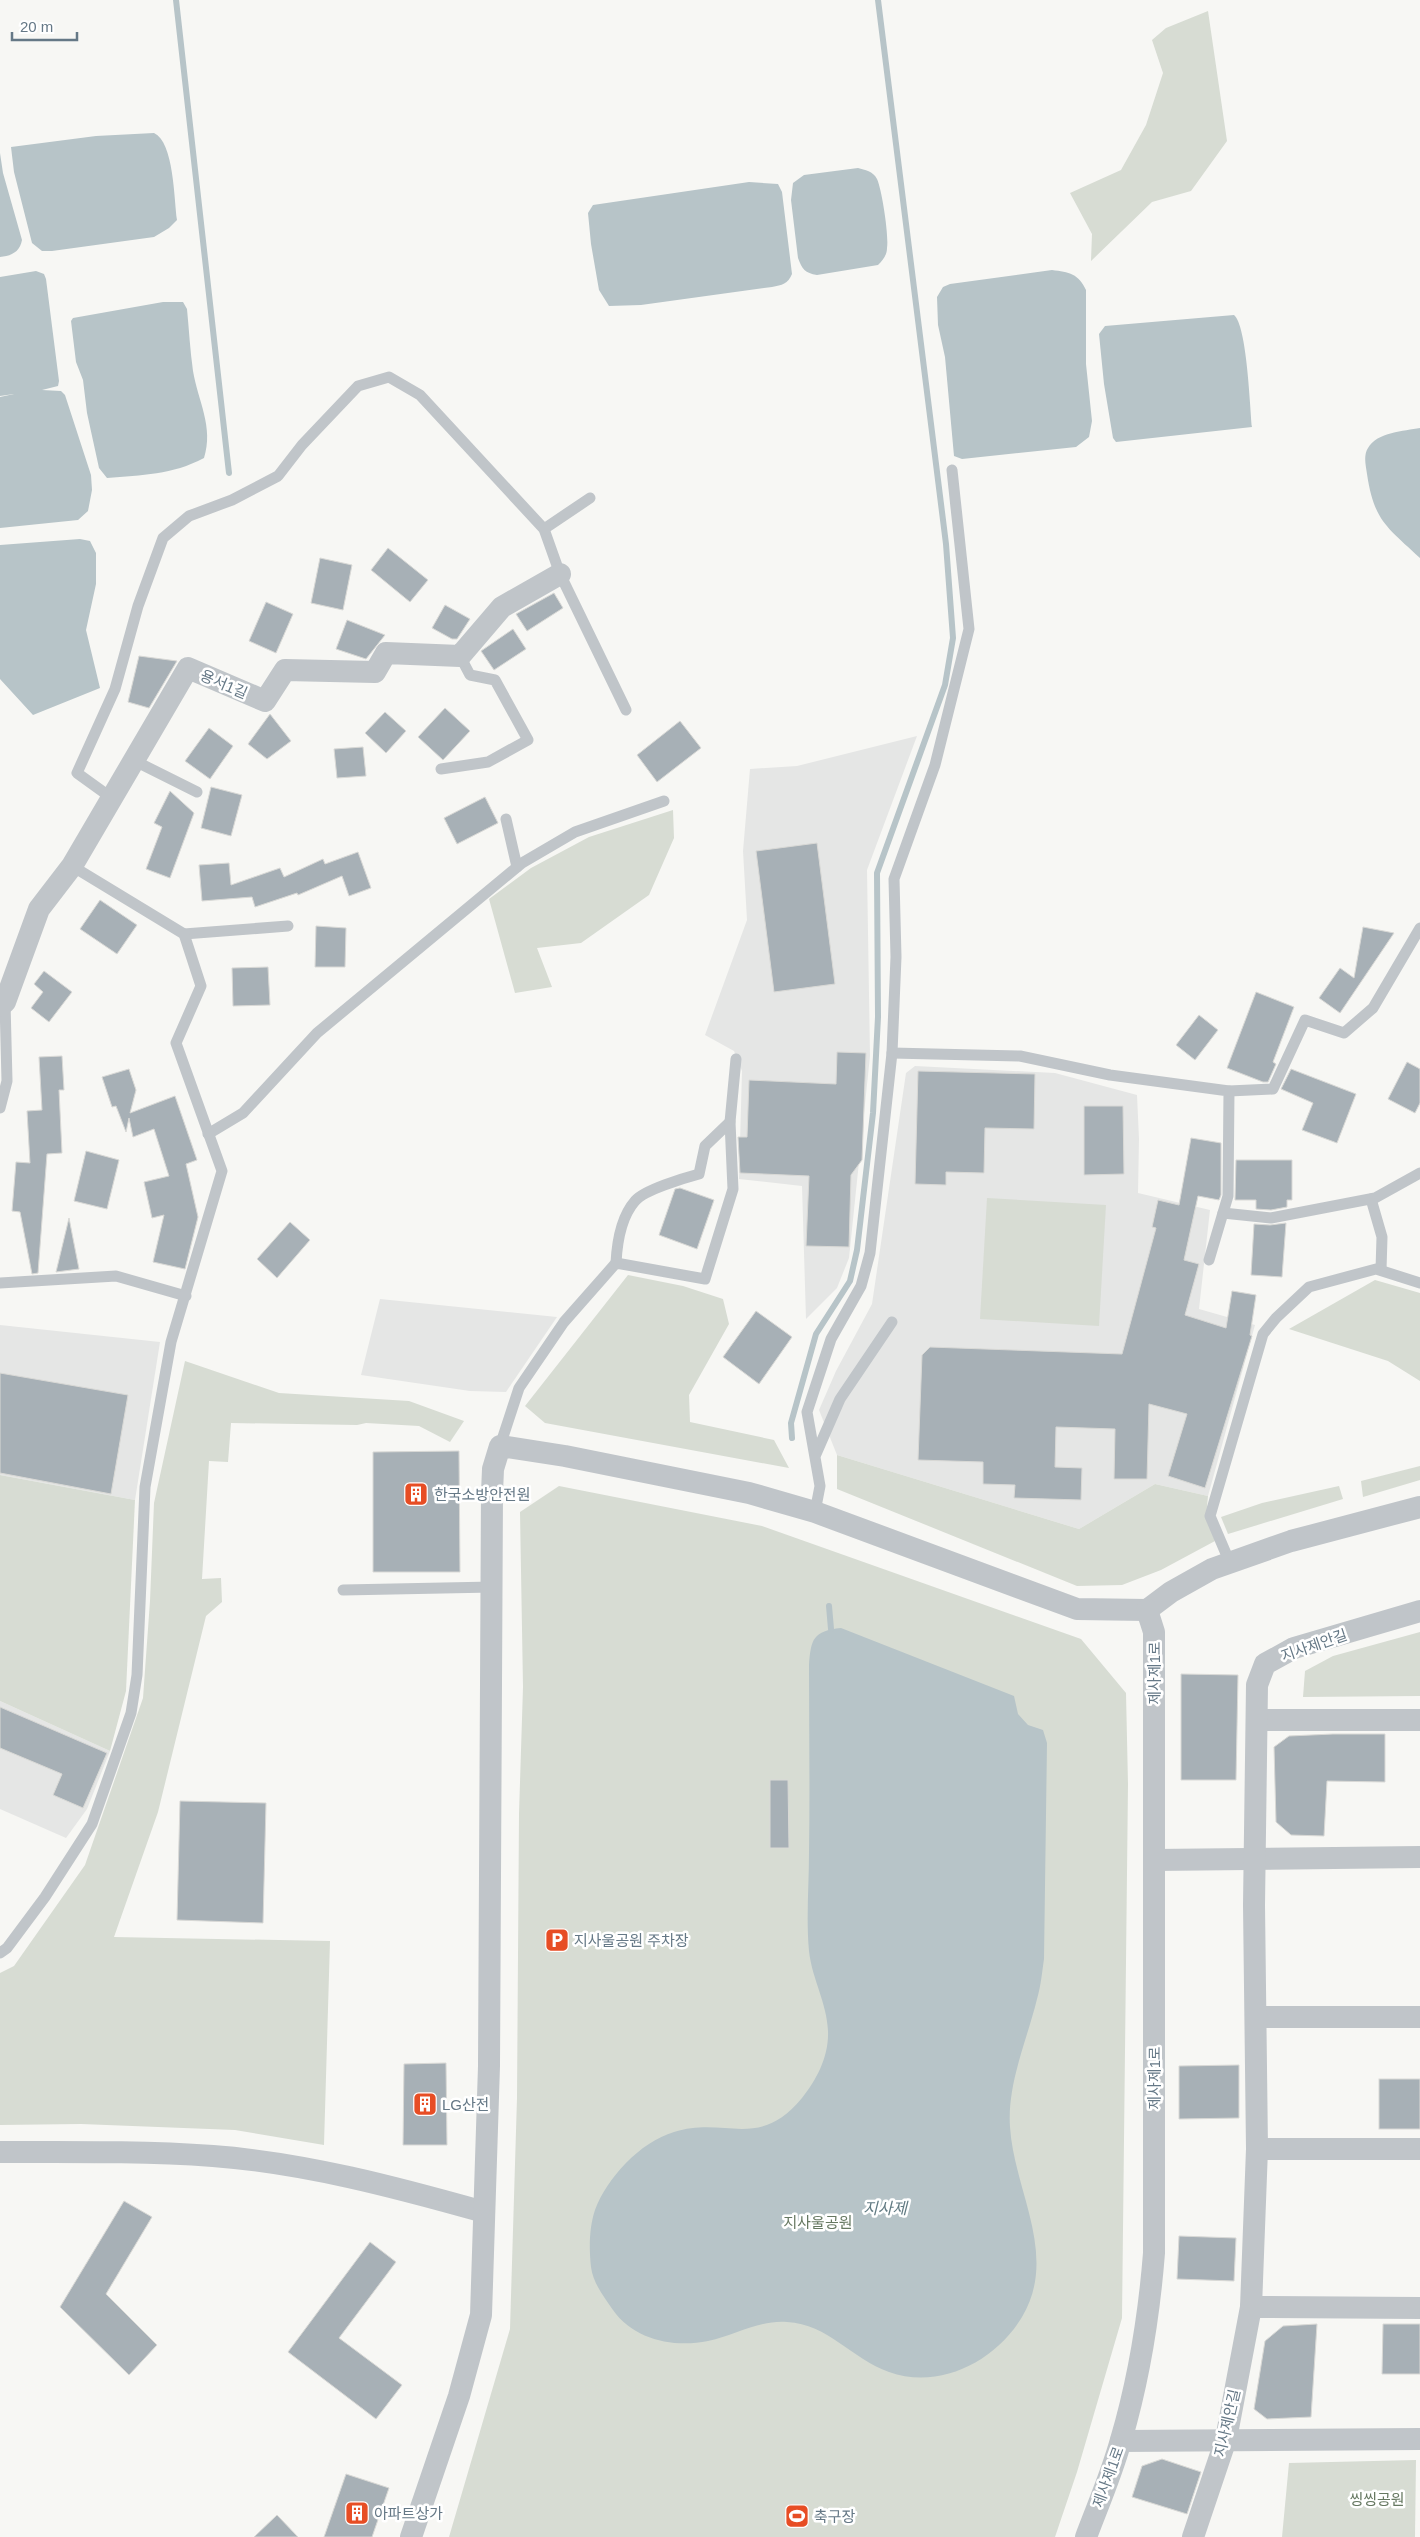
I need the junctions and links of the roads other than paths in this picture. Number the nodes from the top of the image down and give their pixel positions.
1 (952, 470) dead end
2 (590, 498) dead end
3 (544, 529) junction
4 (560, 574) junction
5 (460, 656) junction
6 (626, 710) dead end
7 (135, 761) junction
8 (442, 769) dead end
9 (197, 792) dead end
10 (113, 798) junction
11 (664, 801) dead end
12 (506, 819) dead end
13 (72, 866) junction
14 (517, 867) junction
15 (288, 926) dead end
16 (1420, 928) edge
17 (184, 934) junction
18 (2, 1004) edge
19 (892, 1053) junction
20 (736, 1059) dead end
21 (1229, 1091) junction
22 (0, 1108) edge
23 (730, 1122) junction
24 (208, 1134) junction
25 (1420, 1173) edge
26 (1371, 1199) junction
27 (1223, 1213) junction
28 (1209, 1260) dead end
29 (616, 1263) junction
30 (1381, 1270) junction
31 (0, 1283) edge
32 (1420, 1283) edge
33 (186, 1296) junction
34 (892, 1322) dead end
35 (500, 1446) junction
36 (816, 1454) junction
37 (1420, 1507) edge
38 (815, 1512) junction
39 (1230, 1563) junction
40 (493, 1588) junction
41 (343, 1590) dead end
42 (1147, 1610) junction
43 (1420, 1611) edge
44 (1257, 1720) junction
45 (1420, 1720) edge
46 (1254, 1858) junction
47 (1420, 1858) edge
48 (1154, 1860) junction
49 (0, 1953) edge
50 (1256, 2016) junction
51 (1420, 2017) edge
52 (1257, 2149) junction
53 (1420, 2149) edge
54 (0, 2152) edge
55 (484, 2212) junction
56 (1251, 2307) junction
57 (1420, 2308) edge
58 (1226, 2438) junction
59 (1420, 2439) edge
60 (1121, 2441) junction
61 (411, 2537) edge
62 (1086, 2537) edge
63 (1193, 2537) edge

1 - 19 lane
2 - 3 lane
3 - 4 lane
3 - 10 lane
4 - 5 street
4 - 6 lane
5 - 7 street, 용서1길
5 - 8 lane
7 - 9 lane
7 - 10 street, 용서1길
10 - 13 street, 용서1길
11 - 14 lane
12 - 14 lane
13 - 17 lane
13 - 18 street, 용서1길
14 - 24 lane
15 - 17 lane
16 - 21 lane
17 - 24 lane
18 - 22 lane
19 - 21 lane
19 - 36 lane
20 - 23 lane
21 - 27 lane
23 - 29 lane
23 - 29 lane
24 - 33 lane
25 - 26 lane
26 - 27 lane
26 - 30 lane
27 - 28 lane
29 - 35 lane
30 - 32 lane
30 - 39 lane
31 - 33 lane
33 - 49 lane
34 - 36 lane
35 - 38 street
35 - 40 street
36 - 38 lane
37 - 39 street
38 - 42 street
39 - 42 street
40 - 41 lane
40 - 55 street
42 - 48 street, 제사제1로
43 - 44 street, 지사제안길
44 - 45 street
44 - 46 street, 지사제안길
46 - 47 street
46 - 48 street
46 - 50 street, 지사제안길
48 - 60 street, 제사제1로
50 - 51 street
50 - 52 street, 지사제안길
52 - 53 street
52 - 56 street, 지사제안길
54 - 55 street
55 - 61 street
56 - 57 street
56 - 58 street, 지사제안길
58 - 59 street
58 - 60 street
58 - 63 street, 지사제안길
60 - 62 street, 제사제1로

